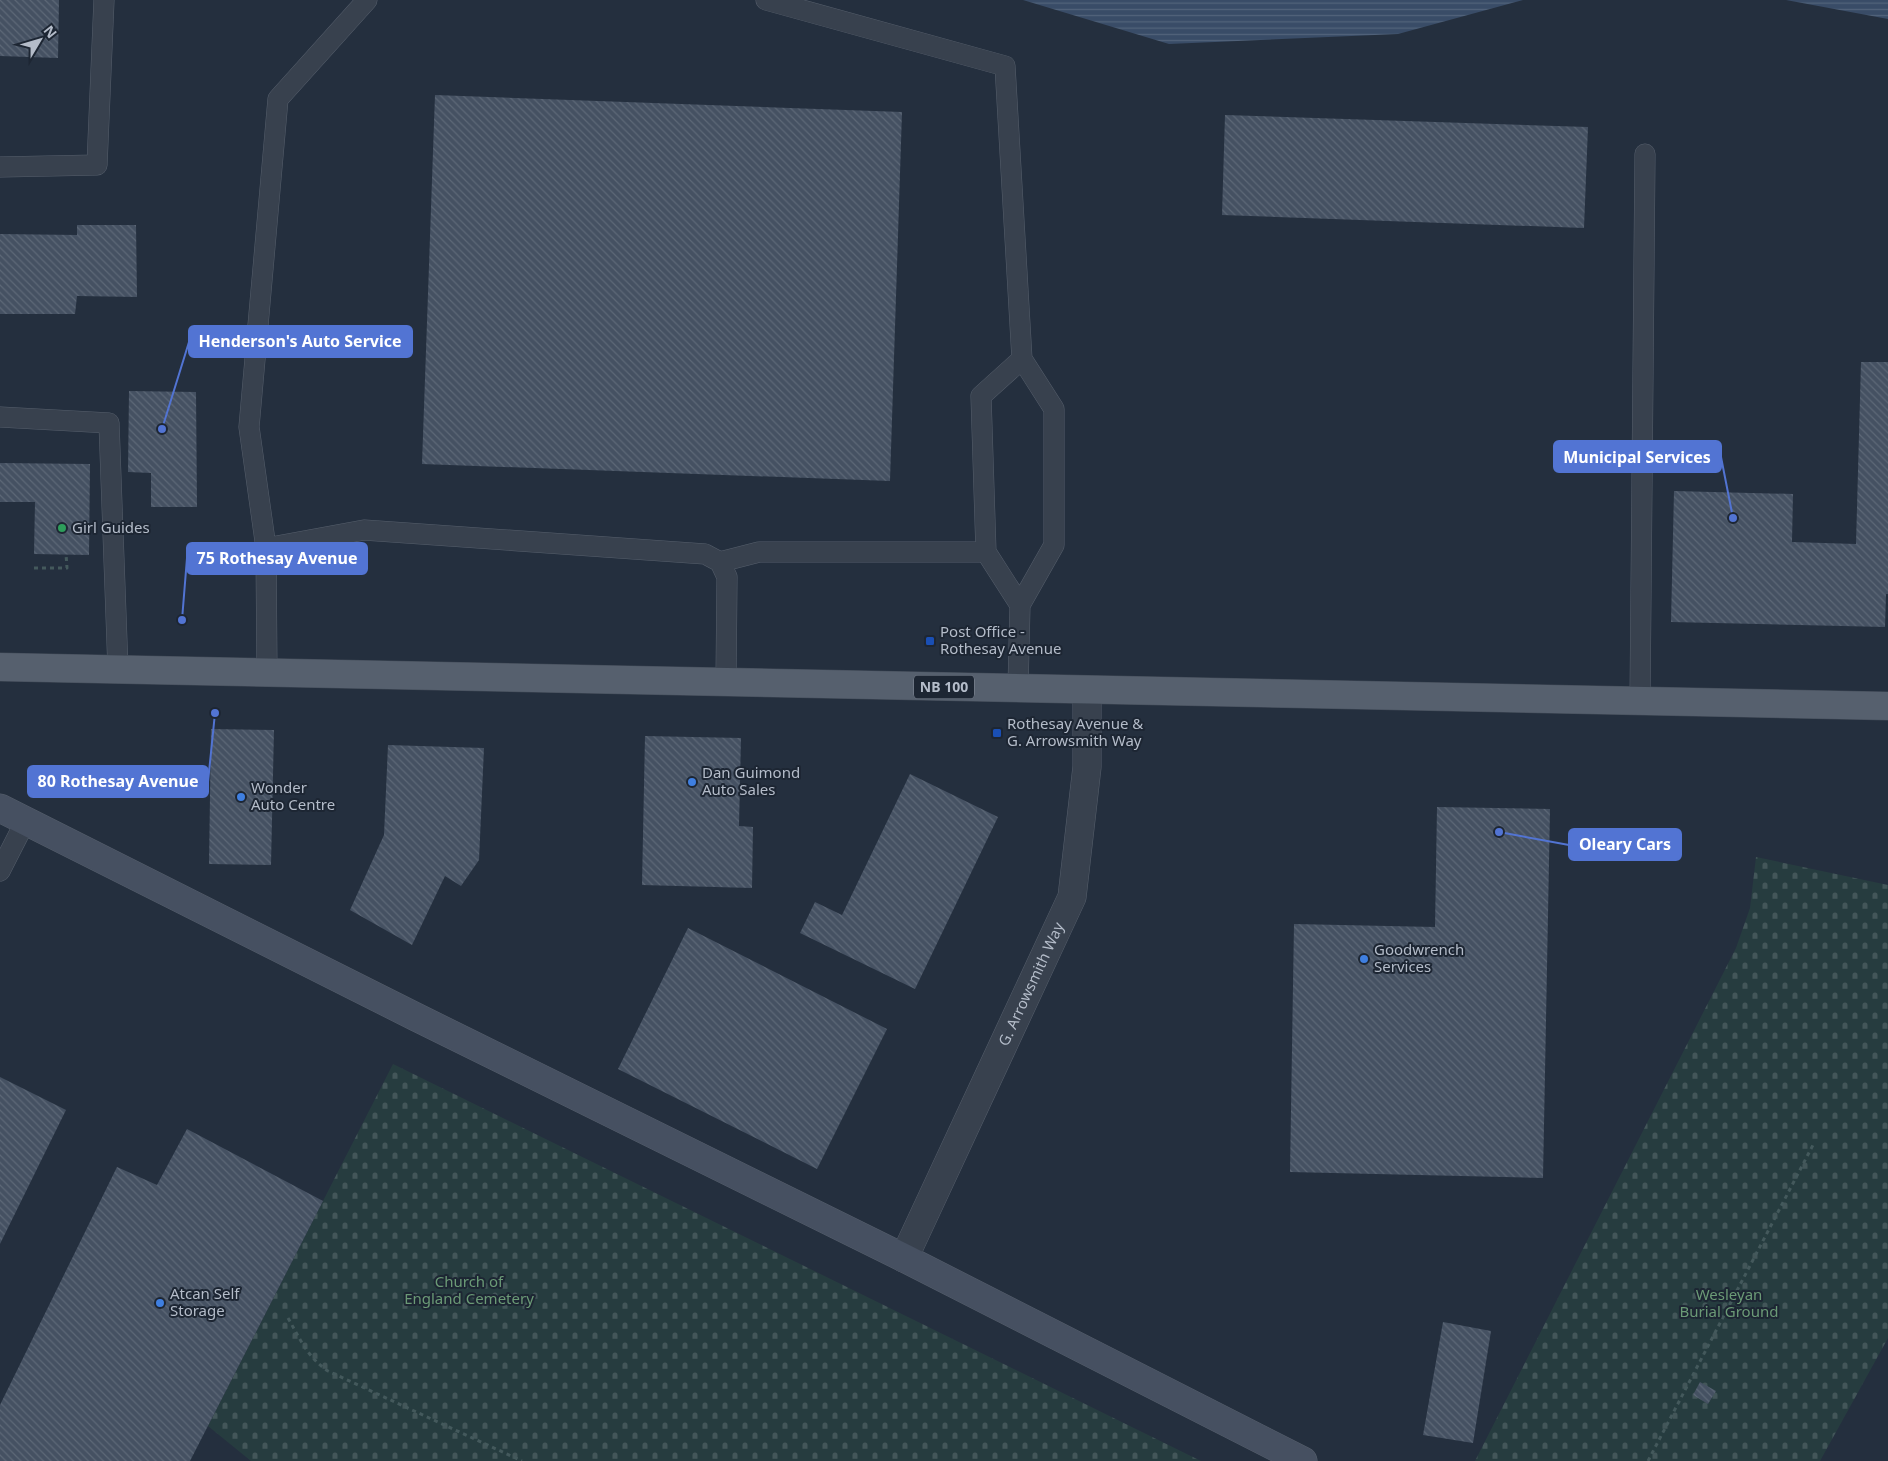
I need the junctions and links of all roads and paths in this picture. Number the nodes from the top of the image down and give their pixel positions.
1 (104, 0) edge
2 (367, 0) edge
3 (766, 0) edge
4 (1645, 154) dead end
5 (0, 167) edge
6 (1022, 359) junction
7 (0, 417) edge
8 (266, 548) junction
9 (986, 552) junction
10 (66, 554) dead end
11 (720, 562) junction
12 (34, 568) dead end
13 (1020, 605) junction
14 (0, 667) edge
15 (118, 670) junction
16 (268, 673) junction
17 (726, 682) junction
18 (1018, 688) junction
19 (1087, 690) junction
20 (1640, 701) junction
21 (1888, 706) edge
22 (0, 808) edge
23 (25, 822) junction
24 (0, 871) edge
25 (1813, 1145) dead end
26 (904, 1258) junction
27 (288, 1318) dead end
28 (522, 1461) edge
29 (1303, 1461) edge
30 (1648, 1461) edge

1 - 5 lane
2 - 8 lane
3 - 6 lane
4 - 20 lane
6 - 9 lane
6 - 13 lane
7 - 15 lane
8 - 11 lane
8 - 16 lane
9 - 11 lane
9 - 13 lane
10 - 12 path
11 - 17 lane
13 - 18 lane
14 - 15 main road, NB 100
15 - 16 main road, NB 100
16 - 17 main road, NB 100
17 - 18 main road, NB 100
18 - 19 main road, NB 100
19 - 20 main road, NB 100
19 - 26 street, G. Arrowsmith Way
20 - 21 main road, NB 100
22 - 23 main road
23 - 24 lane
23 - 26 main road
25 - 30 path
26 - 29 main road
27 - 28 path

